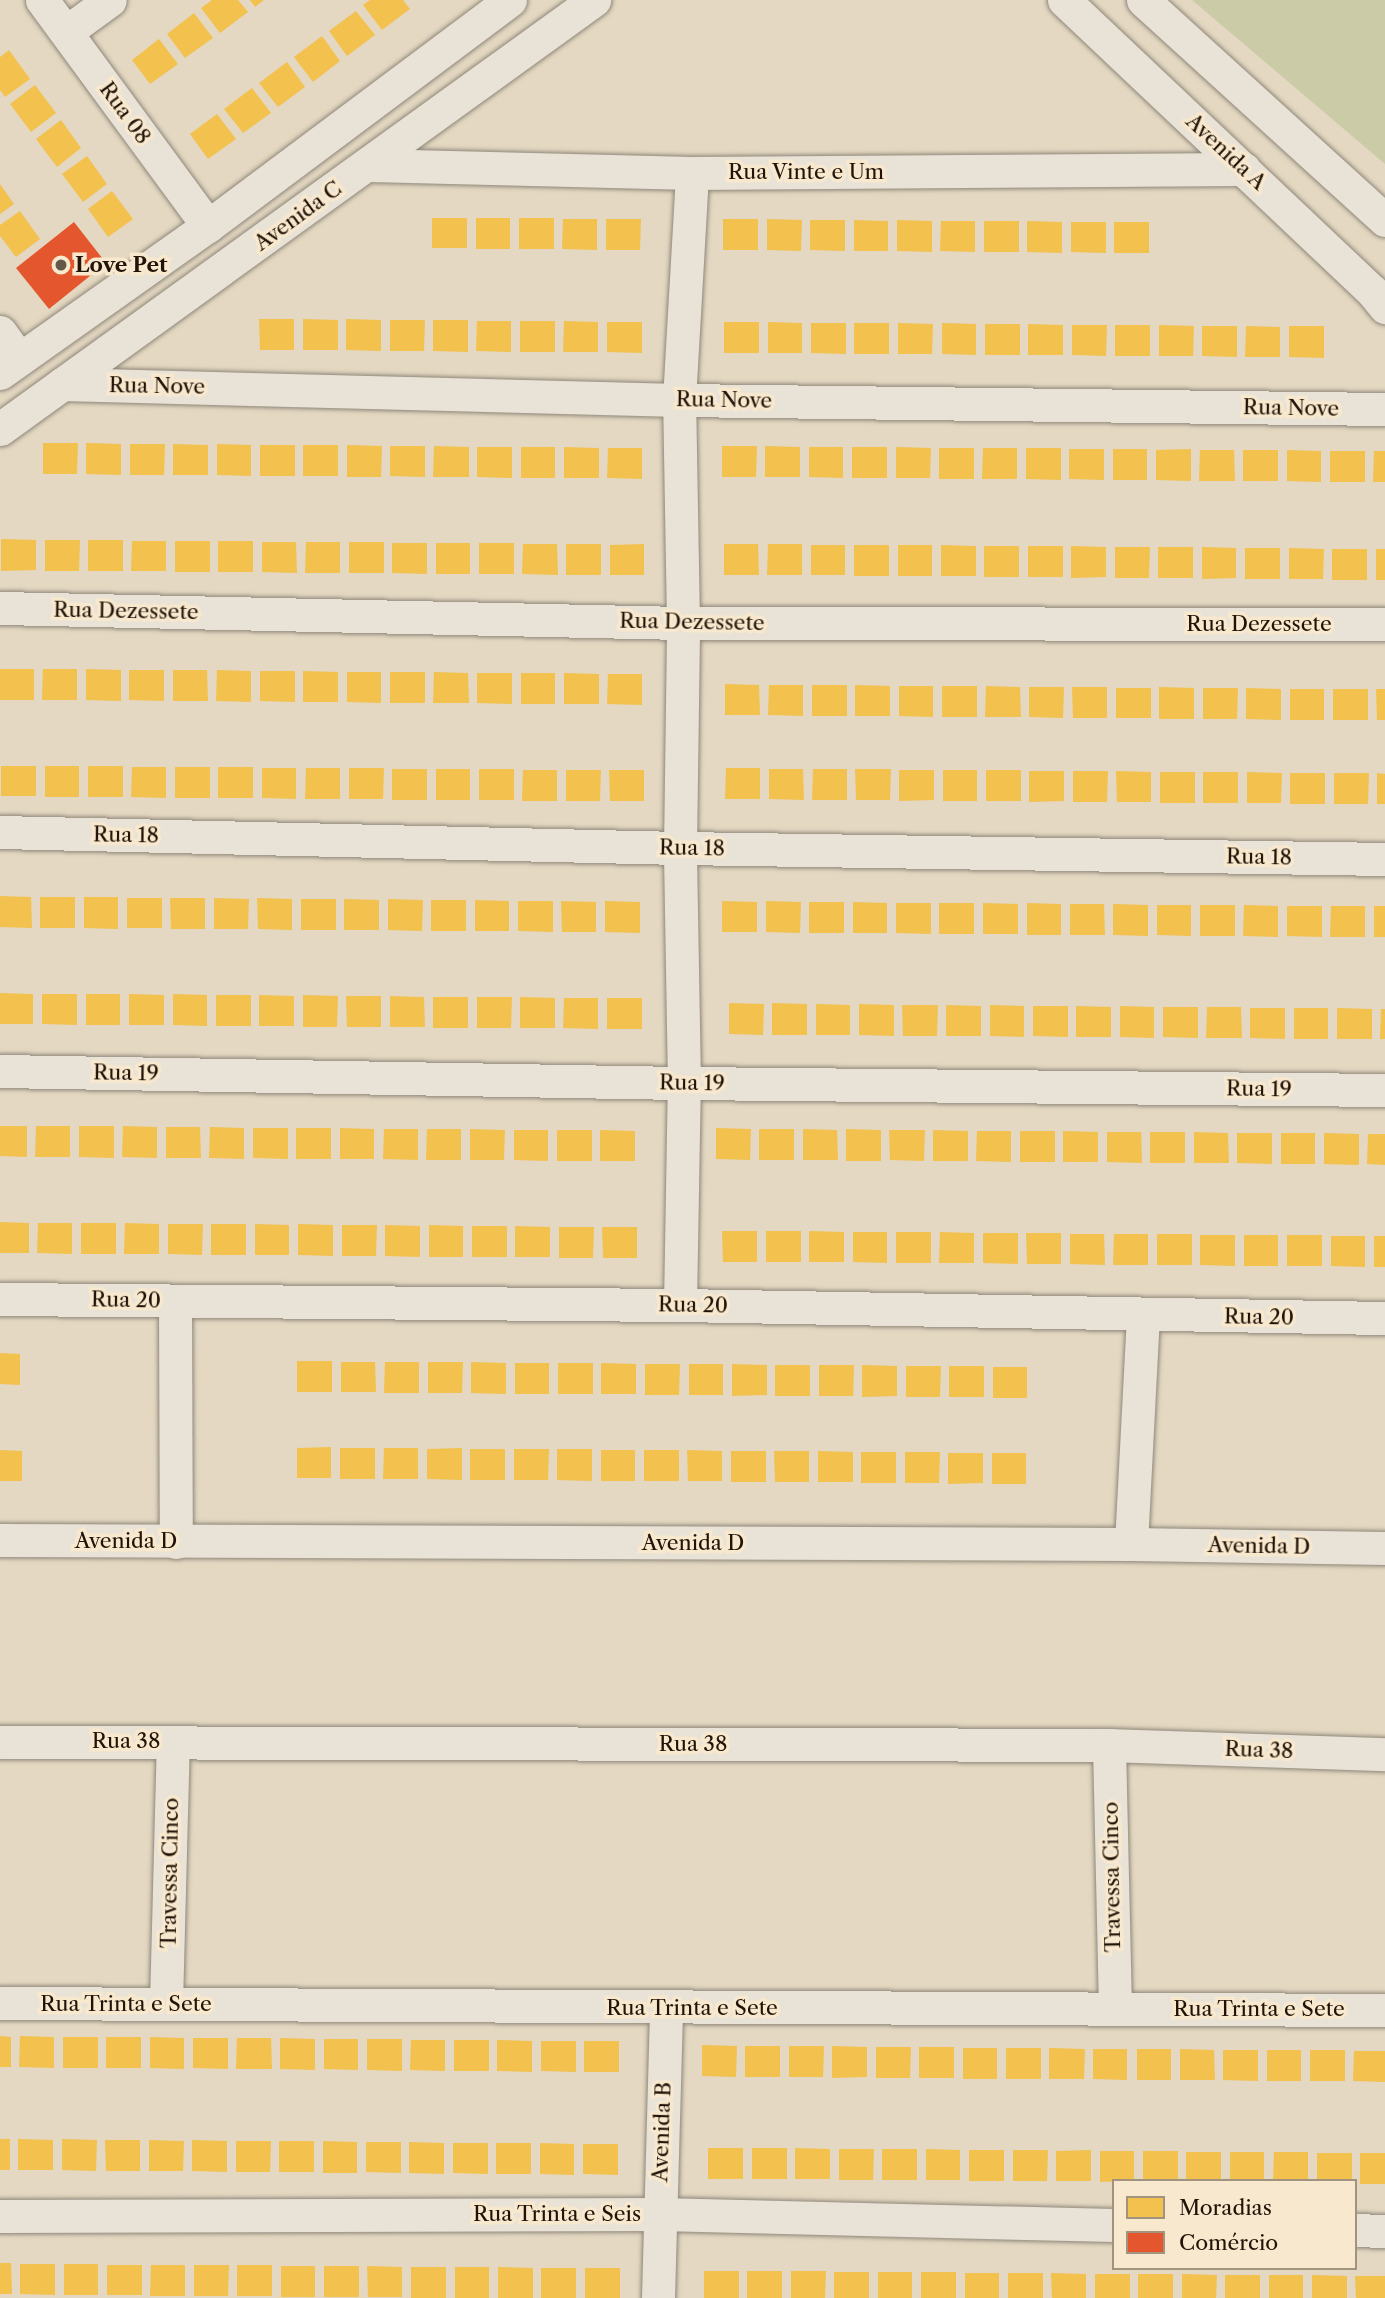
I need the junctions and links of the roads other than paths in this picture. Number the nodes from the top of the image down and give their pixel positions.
1 (42, 0) edge
2 (110, 0) edge
3 (510, 0) edge
4 (594, 0) edge
5 (1064, 0) edge
6 (1143, 0) edge
7 (65, 32) junction
8 (369, 164) junction
9 (1244, 169) junction
10 (692, 173) junction
11 (1385, 220) edge
12 (208, 226) junction
13 (1385, 307) edge
14 (6, 355) edge
15 (62, 384) junction
16 (679, 400) junction
17 (1385, 409) edge
18 (0, 429) edge
19 (0, 608) edge
20 (683, 622) junction
21 (1385, 624) edge
22 (0, 832) edge
23 (680, 848) junction
24 (1385, 859) edge
25 (0, 1071) edge
26 (684, 1083) junction
27 (1385, 1090) edge
28 (0, 1298) edge
29 (175, 1301) junction
30 (680, 1305) junction
31 (1143, 1315) junction
32 (1385, 1318) edge
33 (0, 1540) edge
34 (176, 1542) junction
35 (1131, 1544) junction
36 (1385, 1548) edge
37 (0, 1742) edge
38 (173, 1742) junction
39 (1109, 1745) junction
40 (1385, 1754) edge
41 (0, 2003) edge
42 (166, 2004) junction
43 (666, 2008) junction
44 (1115, 2009) junction
45 (1385, 2010) edge
46 (660, 2214) junction
47 (0, 2216) edge
48 (1112, 2224) edge
49 (1357, 2230) edge
50 (1385, 2231) edge
51 (659, 2298) edge

1 - 7 street, Rua 08
2 - 7 street
3 - 12 street
4 - 8 street, Avenida C
5 - 9 street, Avenida A
6 - 11 street
7 - 12 street, Rua 08
8 - 10 street, Rua Vinte e Um
8 - 15 street, Avenida C
9 - 10 street, Rua Vinte e Um
9 - 13 street, Avenida A
10 - 16 street
12 - 14 street
15 - 16 street, Rua Nove
15 - 18 street, Avenida C
16 - 17 street, Rua Nove
16 - 20 street
19 - 20 street, Rua Dezessete
20 - 21 street, Rua Dezessete
20 - 23 street
22 - 23 street, Rua 18
23 - 24 street, Rua 18
23 - 26 street
25 - 26 street, Rua 19
26 - 27 street, Rua 19
26 - 30 street
28 - 29 street, Rua 20
29 - 30 street, Rua 20
29 - 34 street
30 - 31 street, Rua 20
31 - 32 street, Rua 20
31 - 35 street
33 - 34 street, Avenida D
34 - 35 street, Avenida D
35 - 36 street, Avenida D
37 - 38 street, Rua 38
38 - 39 street, Rua 38
38 - 42 street, Travessa Cinco
39 - 40 street, Rua 38
39 - 44 street, Travessa Cinco
41 - 42 street, Rua Trinta e Sete
42 - 43 street, Rua Trinta e Sete
43 - 44 street, Rua Trinta e Sete
43 - 46 street, Avenida B
44 - 45 street, Rua Trinta e Sete
46 - 47 street, Rua Trinta e Seis
46 - 48 street, Rua Trinta e Seis
46 - 51 street, Avenida B
49 - 50 street

